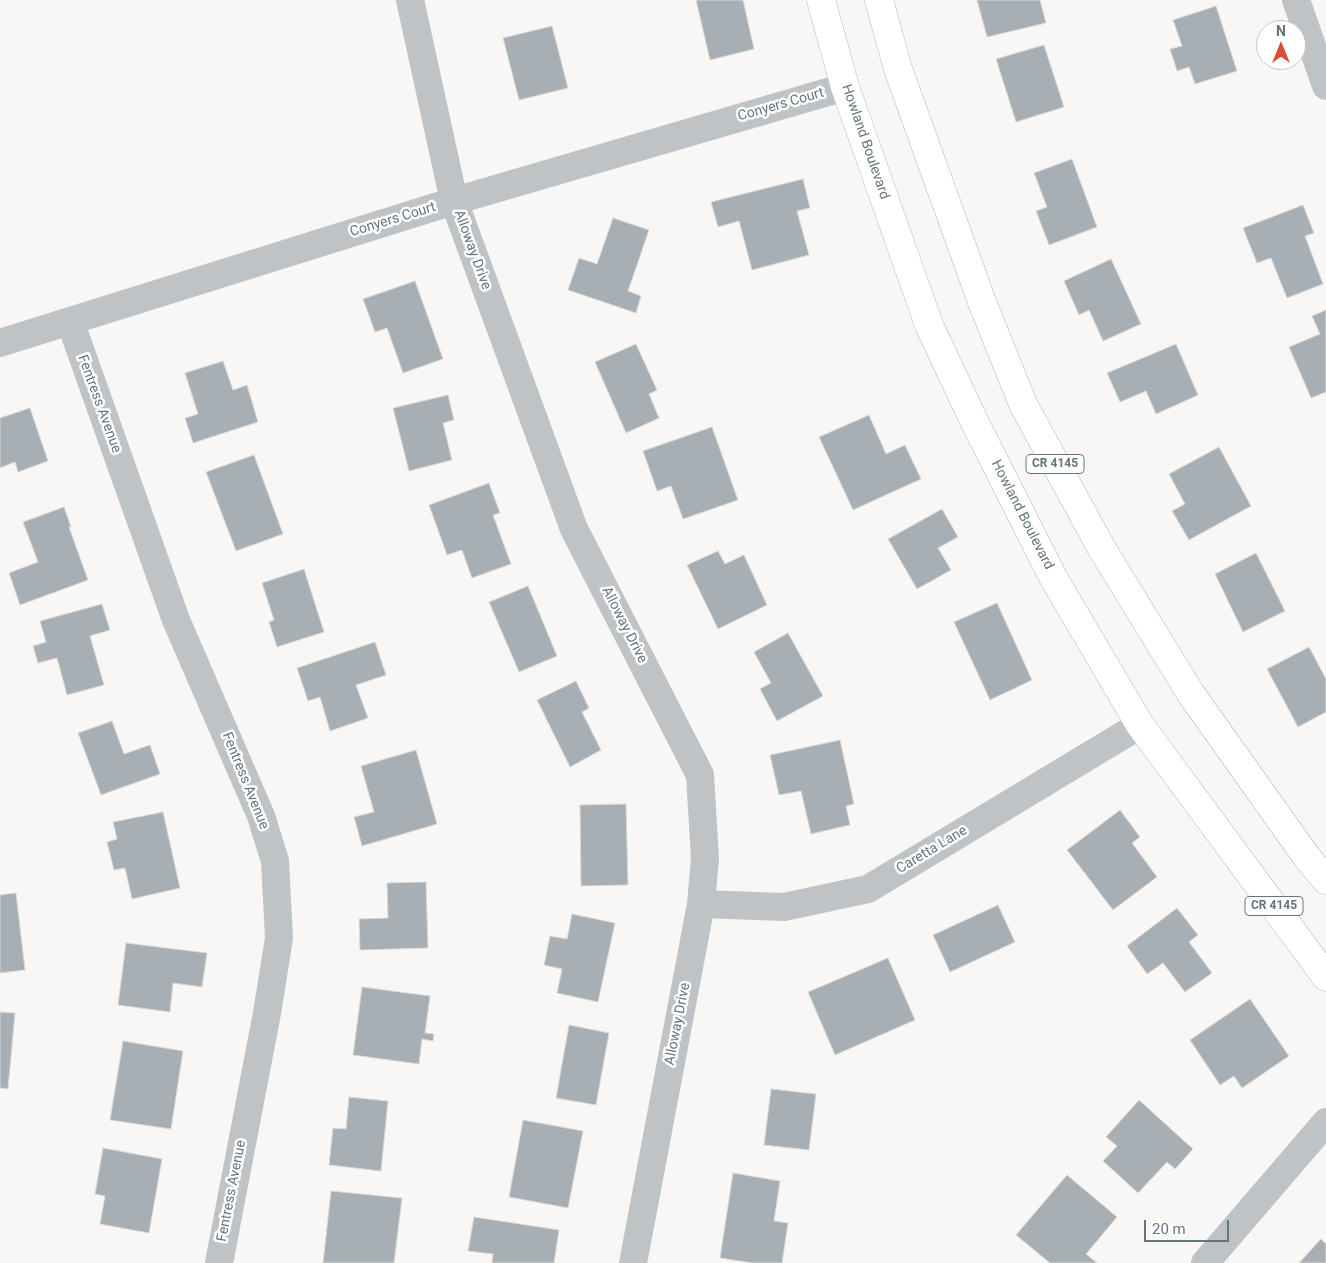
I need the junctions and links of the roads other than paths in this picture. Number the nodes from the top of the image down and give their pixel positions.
1 (410, 0) edge
2 (821, 0) edge
3 (879, 0) edge
4 (1296, 0) edge
5 (1326, 86) edge
6 (845, 87) junction
7 (454, 201) junction
8 (70, 321) junction
9 (0, 343) edge
10 (1140, 725) junction
11 (1326, 880) edge
12 (701, 904) junction
13 (1326, 976) edge
14 (1326, 1122) edge
15 (218, 1263) edge
16 (633, 1263) edge
17 (1205, 1263) edge

1 - 7 street, Alloway Drive
2 - 6 main road, Howland Boulevard / CR 4145
3 - 11 main road, CR 4145
4 - 5 street
6 - 7 street, Conyers Court
6 - 10 main road, Howland Boulevard / CR 4145
7 - 8 street, Conyers Court
7 - 12 street, Alloway Drive
8 - 9 street, Conyers Court
8 - 15 street, Fentress Avenue
10 - 12 street, Caretta Lane
10 - 13 main road, Howland Boulevard / CR 4145
12 - 16 street, Alloway Drive
14 - 17 street

